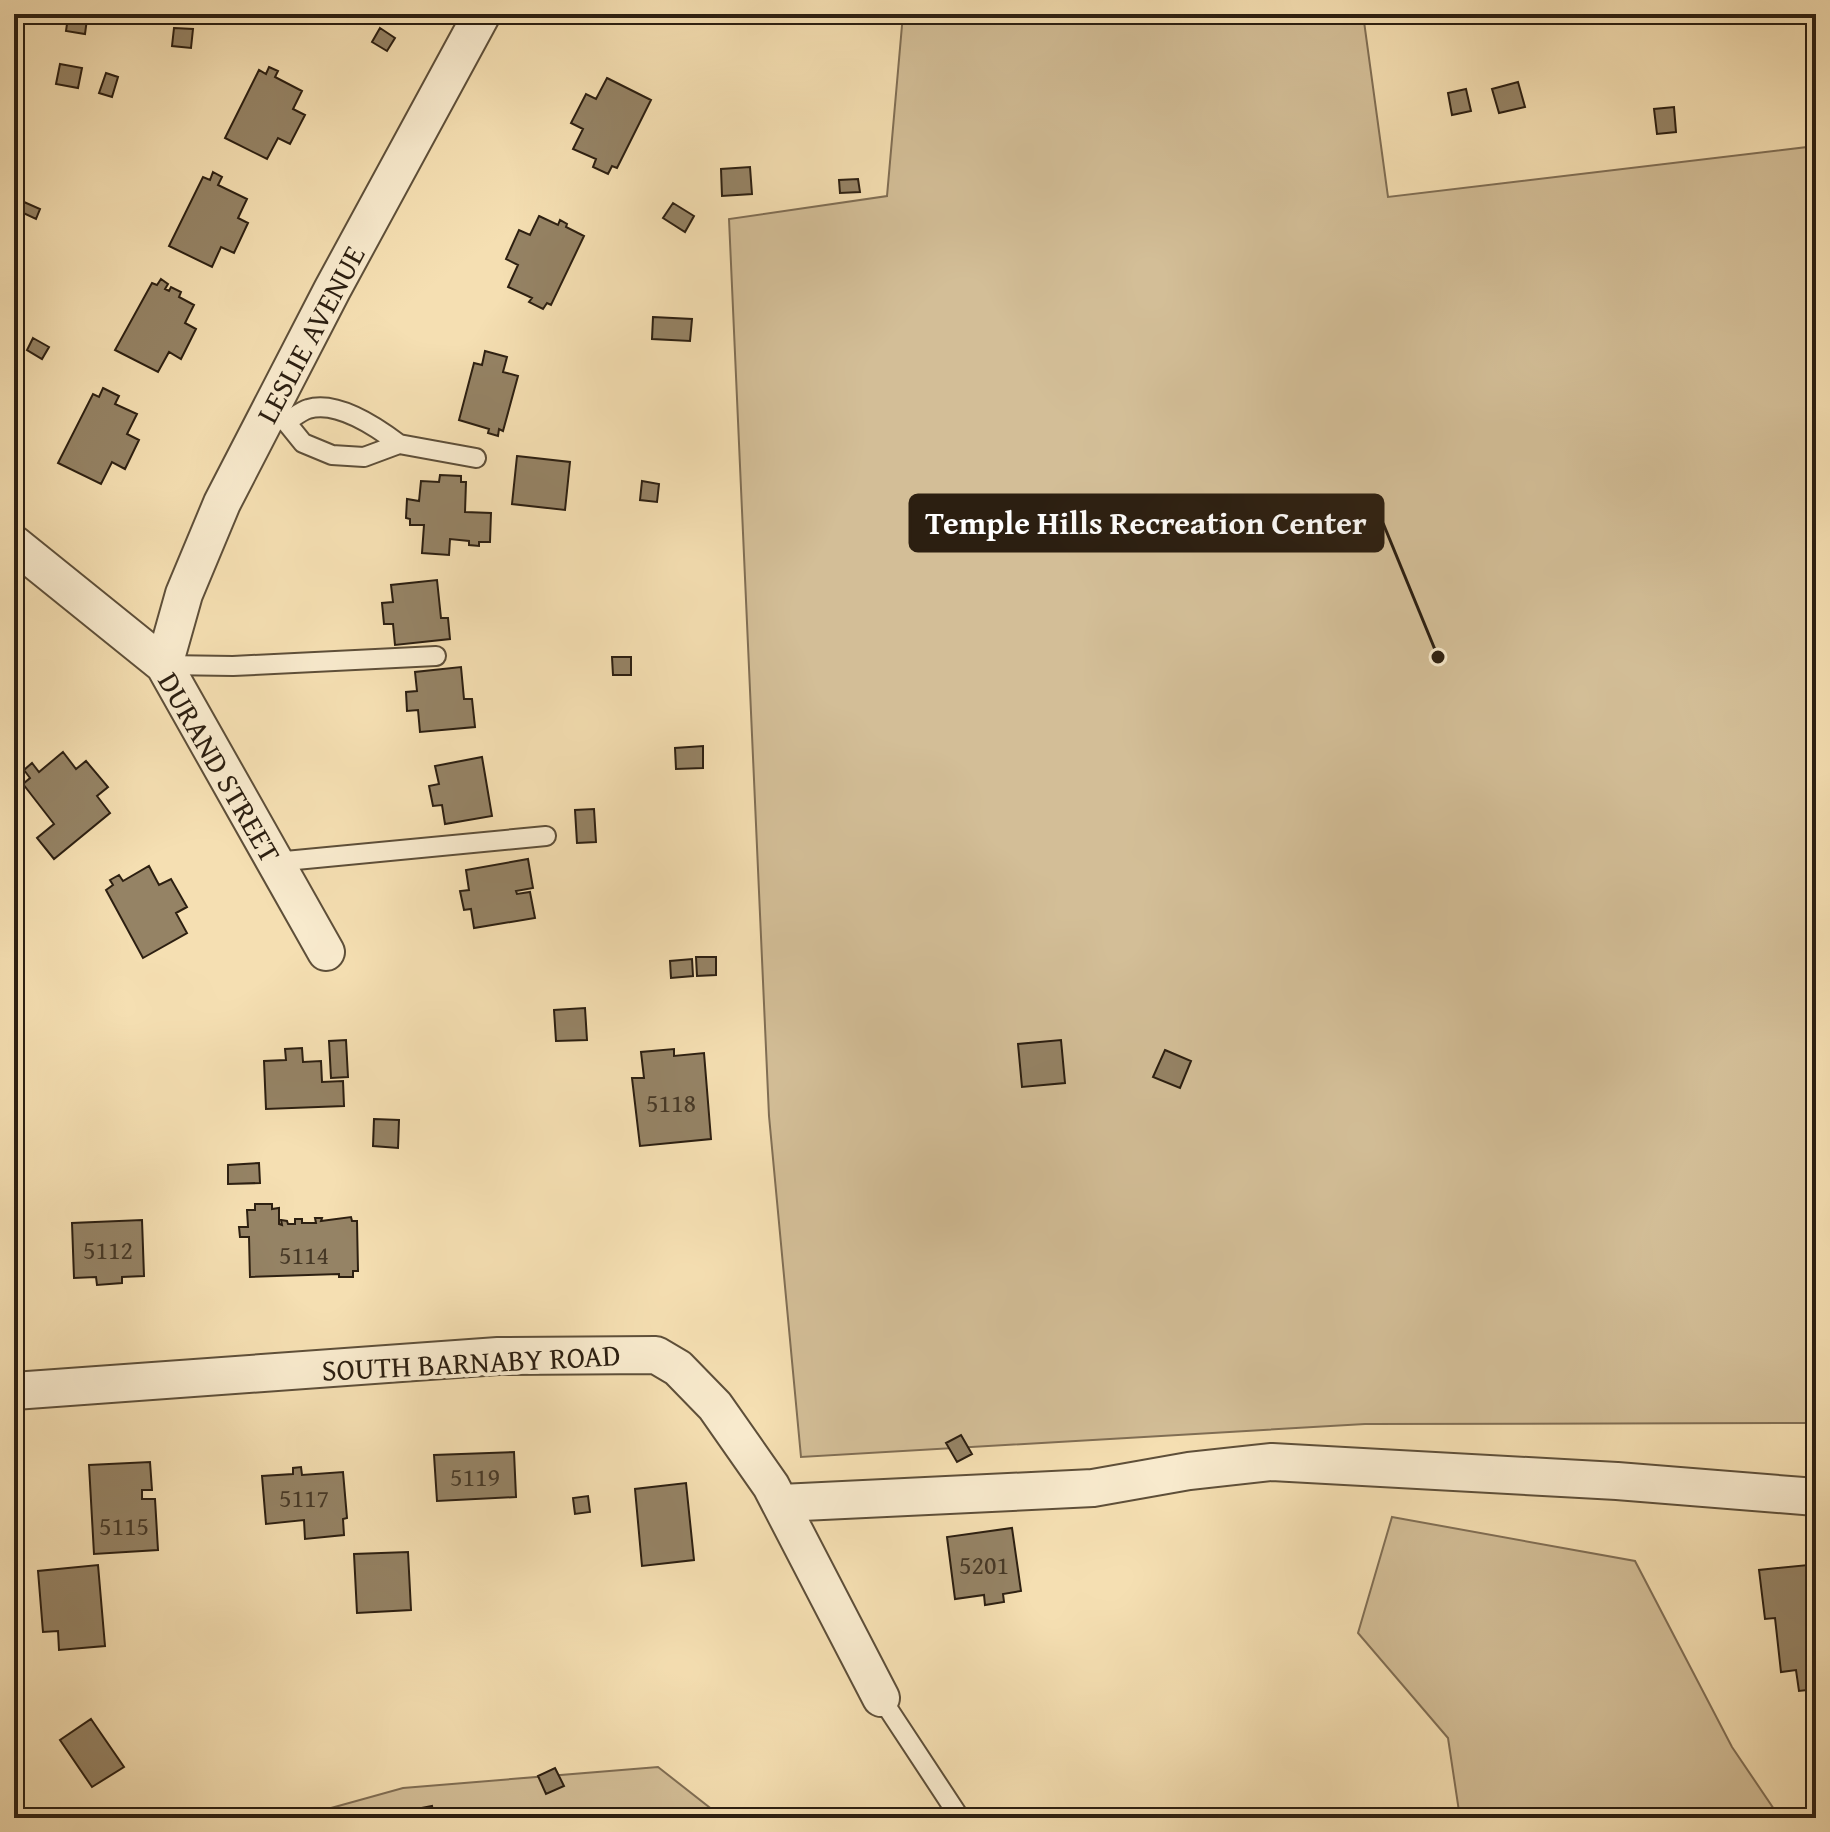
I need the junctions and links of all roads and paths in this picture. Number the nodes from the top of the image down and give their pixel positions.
1 (482, 14) edge
2 (277, 418) junction
3 (399, 444) junction
4 (476, 458) dead end
5 (14, 544) edge
6 (436, 656) dead end
7 (164, 665) junction
8 (546, 836) dead end
9 (275, 862) junction
10 (326, 952) dead end
11 (14, 1391) edge
12 (1816, 1497) edge
13 (781, 1503) junction
14 (881, 1698) joint
15 (960, 1818) edge

1 - 2 street, LESLIE AVENUE
2 - 3 lane
2 - 3 lane
2 - 7 street, LESLIE AVENUE
3 - 4 lane
5 - 7 street, DURAND STREET
6 - 7 lane
7 - 9 street, DURAND STREET
8 - 9 lane
9 - 10 street, DURAND STREET
11 - 13 street, SOUTH BARNABY ROAD
12 - 13 street
13 - 14 street, SOUTH BARNABY ROAD
14 - 15 lane

